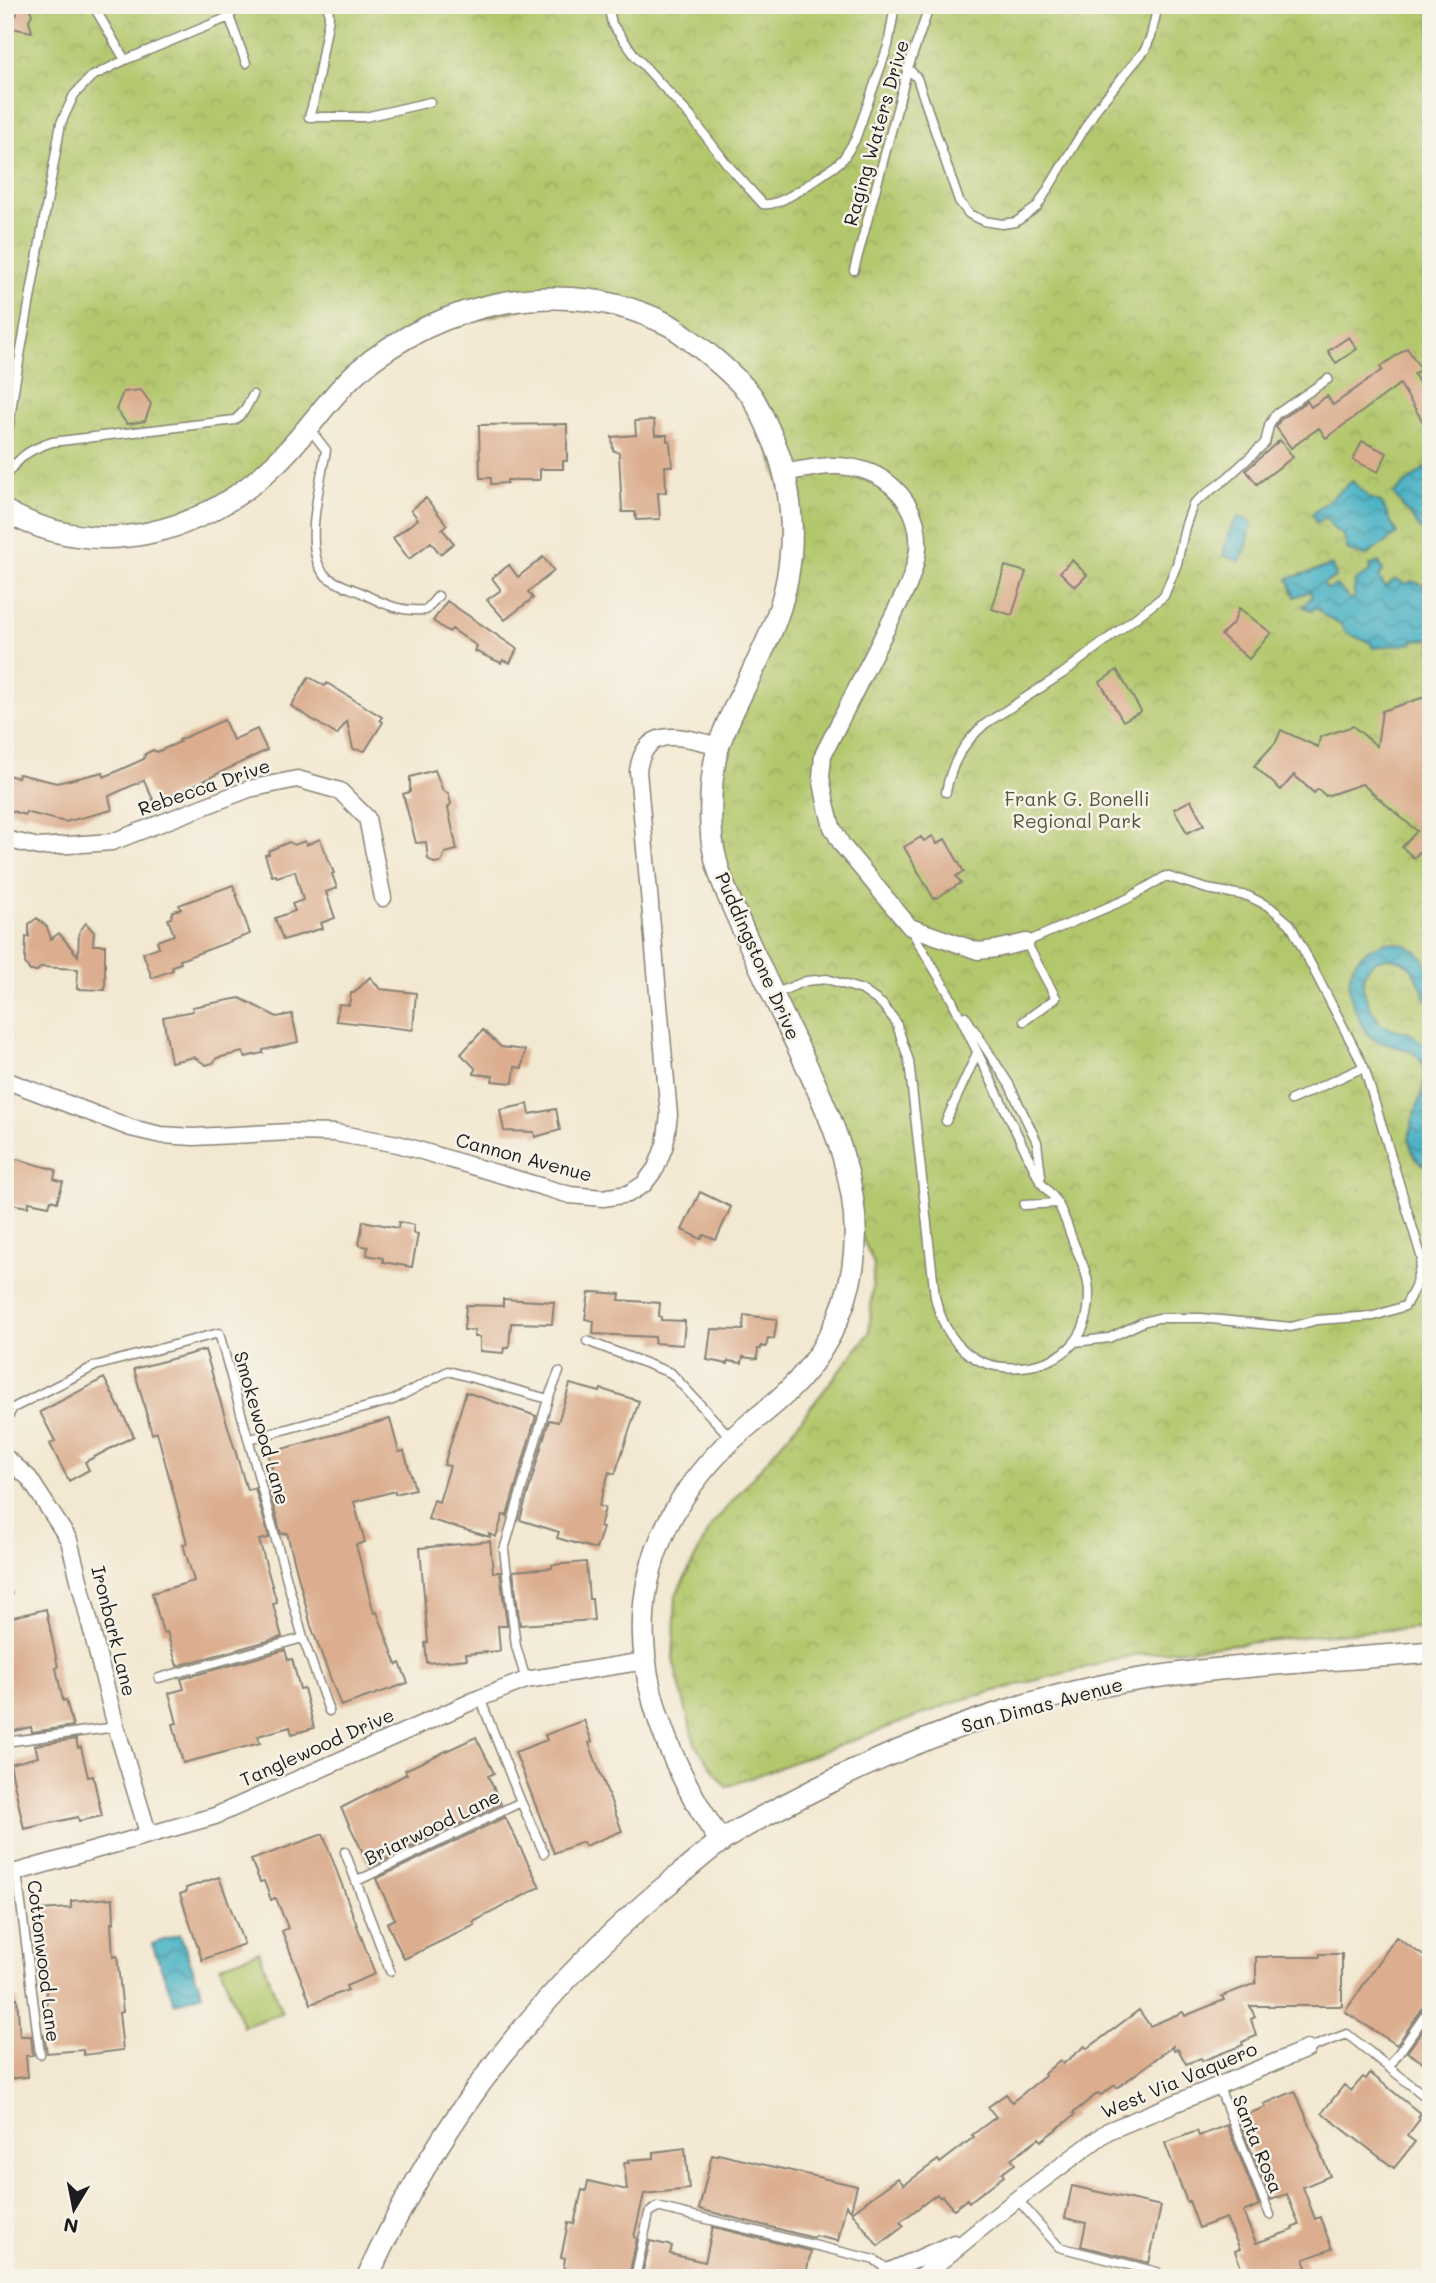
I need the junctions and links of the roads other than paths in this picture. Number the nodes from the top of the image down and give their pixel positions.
1 (93, 5) edge
2 (225, 5) edge
3 (239, 5) edge
4 (328, 5) edge
5 (608, 5) edge
6 (895, 5) edge
7 (930, 5) edge
8 (1158, 5) edge
9 (229, 17) junction
10 (125, 60) junction
11 (246, 63) dead end
12 (908, 68) junction
13 (430, 102) dead end
14 (854, 270) dead end
15 (1328, 379) dead end
16 (253, 395) dead end
17 (308, 427) junction
18 (5, 453) edge
19 (783, 473) junction
20 (5, 476) edge
21 (5, 510) edge
22 (438, 596) dead end
23 (719, 746) junction
24 (946, 792) dead end
25 (5, 839) edge
26 (383, 898) dead end
27 (910, 927) junction
28 (1026, 942) junction
29 (949, 994) junction
30 (772, 995) junction
31 (1024, 1021) dead end
32 (977, 1053) junction
33 (1364, 1068) junction
34 (5, 1080) edge
35 (1291, 1100) dead end
36 (946, 1121) dead end
37 (1041, 1183) junction
38 (1058, 1203) junction
39 (1024, 1205) dead end
40 (587, 1341) dead end
41 (1075, 1342) junction
42 (558, 1372) dead end
43 (548, 1399) junction
44 (5, 1421) edge
45 (250, 1439) junction
46 (732, 1439) junction
47 (5, 1457) edge
48 (303, 1638) junction
49 (1431, 1652) edge
50 (645, 1661) junction
51 (159, 1678) dead end
52 (526, 1680) junction
53 (480, 1698) junction
54 (329, 1711) dead end
55 (116, 1727) junction
56 (5, 1742) edge
57 (521, 1802) junction
58 (148, 1833) junction
59 (721, 1842) junction
60 (345, 1852) dead end
61 (544, 1853) dead end
62 (11, 1872) edge
63 (357, 1881) junction
64 (390, 1971) dead end
65 (1431, 2007) edge
66 (1307, 2049) joint
67 (40, 2054) dead end
68 (1389, 2067) junction
69 (1218, 2085) junction
70 (1431, 2101) edge
71 (1017, 2199) junction
72 (1270, 2215) dead end
73 (972, 2235) junction
74 (891, 2275) edge
75 (367, 2278) edge
76 (635, 2278) edge
77 (920, 2278) edge
78 (1156, 2278) edge

1 - 10 lane
2 - 9 lane
3 - 9 lane
4 - 13 lane
5 - 6 lane
7 - 12 lane, Raging Waters Drive
8 - 12 lane
9 - 10 lane
9 - 11 lane
10 - 18 lane
12 - 14 lane, Raging Waters Drive
15 - 24 lane
16 - 20 lane
17 - 19 street, Puddingstone Drive
17 - 21 street, Puddingstone Drive
17 - 22 lane
19 - 23 street, Puddingstone Drive
19 - 27 street
23 - 30 street, Puddingstone Drive
23 - 34 street, Cannon Avenue
25 - 26 street, Rebecca Drive
27 - 28 street
27 - 29 lane
28 - 31 lane
28 - 33 lane
29 - 32 lane
29 - 37 lane
30 - 41 lane
30 - 46 street, Puddingstone Drive
32 - 36 lane
32 - 37 lane
33 - 35 lane
33 - 41 lane
37 - 38 lane
38 - 39 lane
38 - 41 lane
40 - 46 lane
42 - 43 lane
43 - 45 lane
43 - 52 lane
44 - 45 lane, Smokewood Lane
45 - 48 lane, Smokewood Lane
46 - 50 street, Puddingstone Drive
47 - 55 street, Ironbark Lane
48 - 51 lane
48 - 54 lane, Smokewood Lane
49 - 59 street, San Dimas Avenue
50 - 52 street, Tanglewood Drive
50 - 59 street, Puddingstone Drive
52 - 53 street, Tanglewood Drive
53 - 57 lane, Briarwood Lane
53 - 58 street, Tanglewood Drive
55 - 56 lane
55 - 58 street, Ironbark Lane
57 - 61 lane, Briarwood Lane
57 - 63 lane, Briarwood Lane
58 - 62 street, Tanglewood Drive
59 - 75 street, San Dimas Avenue
60 - 63 lane, Briarwood Lane
62 - 67 lane, Cottonwood Lane
63 - 64 lane, Briarwood Lane
65 - 68 lane
66 - 68 lane
66 - 69 street, West Via Vaquero
68 - 70 lane
69 - 71 street, West Via Vaquero
69 - 72 lane, Santa Rosa
71 - 73 street, West Via Vaquero
71 - 78 lane
73 - 74 street, West Via Vaquero
73 - 77 street, West Via Vaquero
74 - 76 lane

